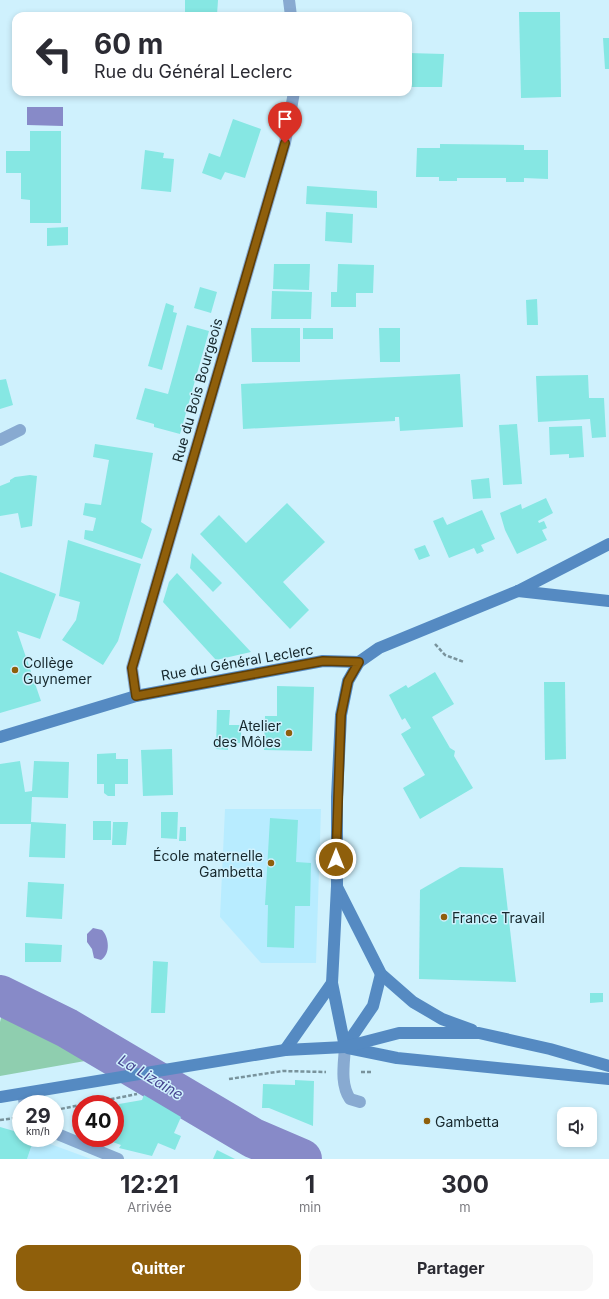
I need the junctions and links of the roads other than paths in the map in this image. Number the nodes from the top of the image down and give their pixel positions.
1 (289, 0) edge
2 (290, 12) edge
3 (293, 96) edge
4 (20, 430) dead end
5 (0, 440) edge
6 (609, 544) edge
7 (518, 591) junction
8 (609, 601) edge
9 (359, 662) junction
10 (136, 696) junction
11 (0, 737) edge
12 (337, 886) junction
13 (381, 974) junction
14 (332, 983) junction
15 (479, 1033) junction
16 (345, 1047) junction
17 (286, 1050) junction
18 (609, 1066) edge
19 (609, 1079) edge
20 (41, 1095) edge
21 (0, 1097) edge
22 (12, 1098) edge
23 (360, 1102) dead end
24 (64, 1137) edge
25 (118, 1159) edge

1 - 2 street
3 - 10 street, Rue du Bois Bourgeois
4 - 5 street
6 - 7 street
7 - 8 street
7 - 9 street
9 - 10 street, Rue du Général Leclerc
9 - 12 street
10 - 11 street, Rue du Général Leclerc
12 - 13 street
12 - 14 street
13 - 15 street
13 - 16 street
14 - 16 street
14 - 17 street
15 - 16 street
15 - 18 street
16 - 17 street
16 - 19 street
16 - 23 street
17 - 20 street
21 - 22 street
24 - 25 street

